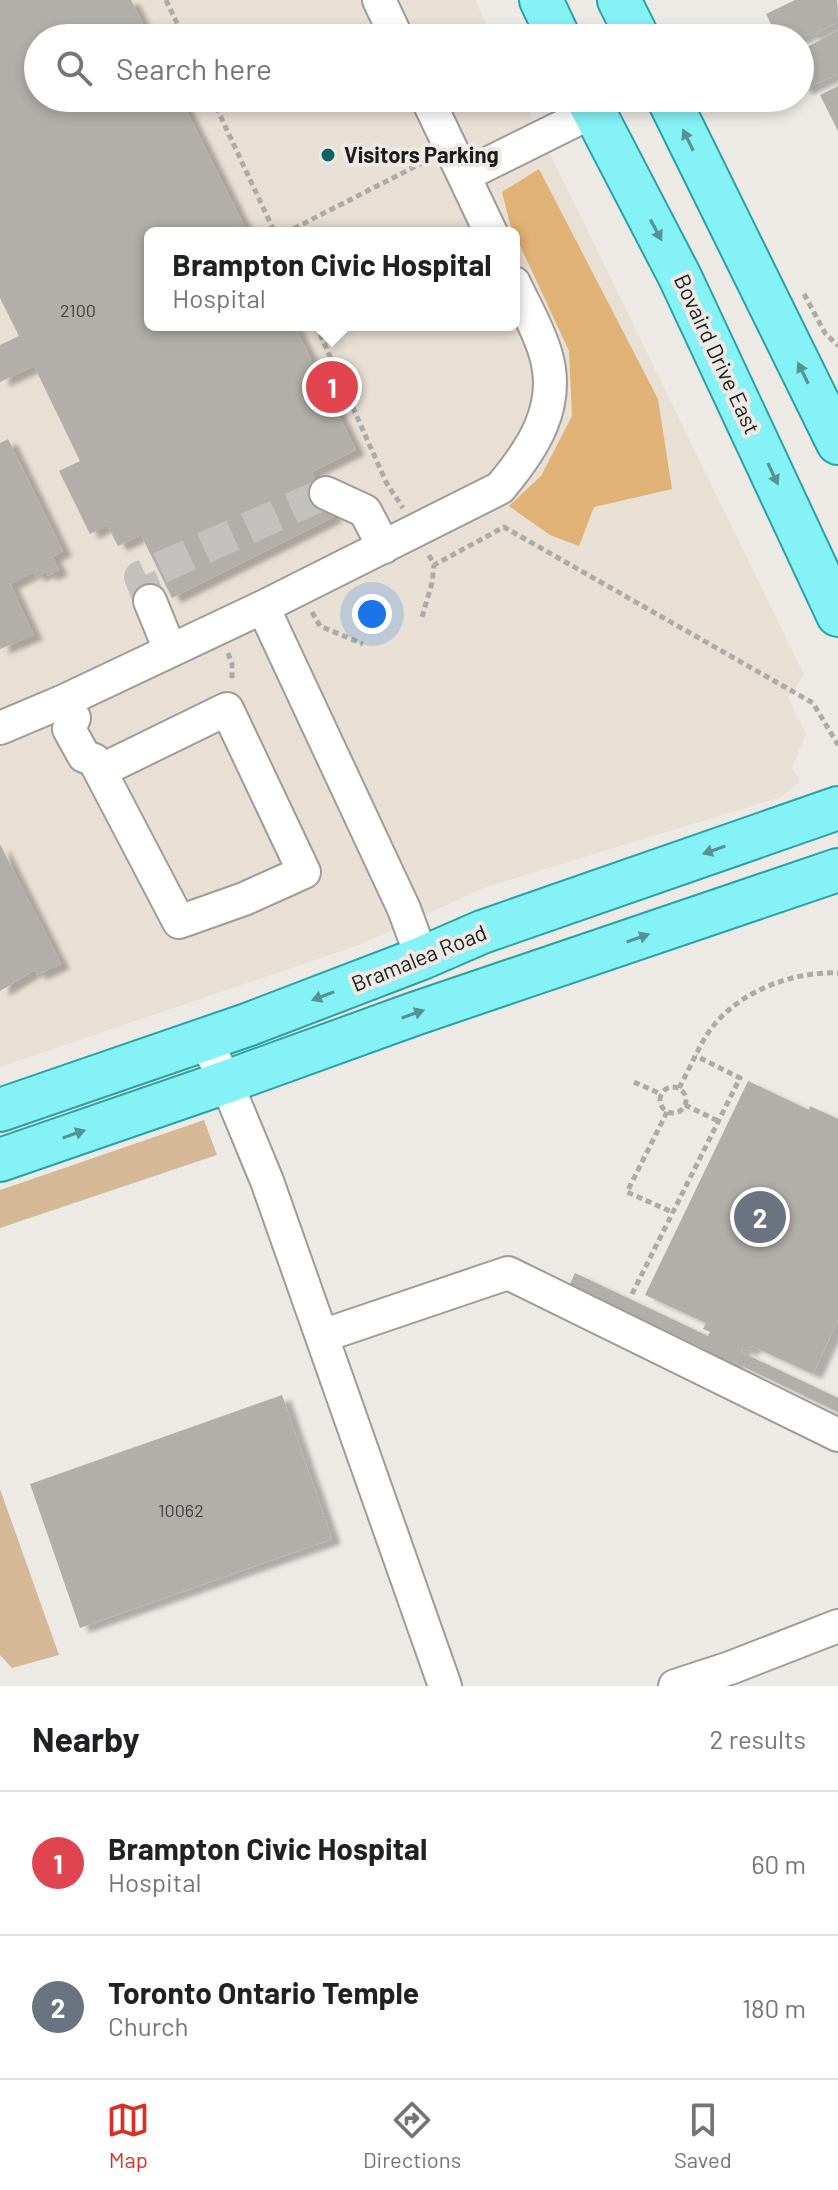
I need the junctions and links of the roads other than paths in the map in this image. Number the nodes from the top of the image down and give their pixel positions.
1 (379, 0) edge
2 (541, 0) edge
3 (619, 0) edge
4 (390, 24) edge
5 (552, 24) edge
6 (631, 24) edge
7 (434, 112) edge
8 (574, 112) edge
9 (594, 112) edge
10 (675, 112) edge
11 (458, 162) junction
12 (488, 227) edge
13 (520, 296) edge
14 (838, 443) edge
15 (326, 493) dead end
16 (384, 547) junction
17 (150, 601) tunnel mouth
18 (263, 607) junction
19 (838, 615) edge
20 (170, 650) junction
21 (69, 710) junction
22 (0, 728) edge
23 (97, 765) junction
24 (838, 778) edge
25 (838, 808) edge
26 (787, 824) junction
27 (838, 870) edge
28 (422, 958) junction
29 (205, 1040) junction
30 (226, 1082) junction
31 (0, 1110) edge
32 (0, 1160) edge
33 (322, 1336) junction
34 (838, 1435) edge
35 (838, 1626) edge
36 (445, 1686) edge
37 (675, 1686) edge

1 - 4 lane
2 - 5 main road
3 - 6 main road
7 - 11 lane
8 - 11 lane
9 -> 19 main road, Bovaird Drive East
14 -> 10 main road
11 - 12 lane
13 - 16 lane
15 - 16 lane
16 - 18 lane
17 - 20 lane
18 - 20 lane
18 - 28 lane
20 - 21 lane
21 - 22 lane
21 - 23 lane
23 - 23 lane
24 - 26 main road
25 - 26 main road, Bramalea Road
26 -> 28 main road, Bramalea Road
30 -> 27 main road
28 -> 29 main road, Bramalea Road
29 - 30 lane
29 - 31 main road, Bramalea Road
32 -> 30 main road
30 - 33 lane
33 - 34 lane
33 - 36 lane
35 - 37 lane

